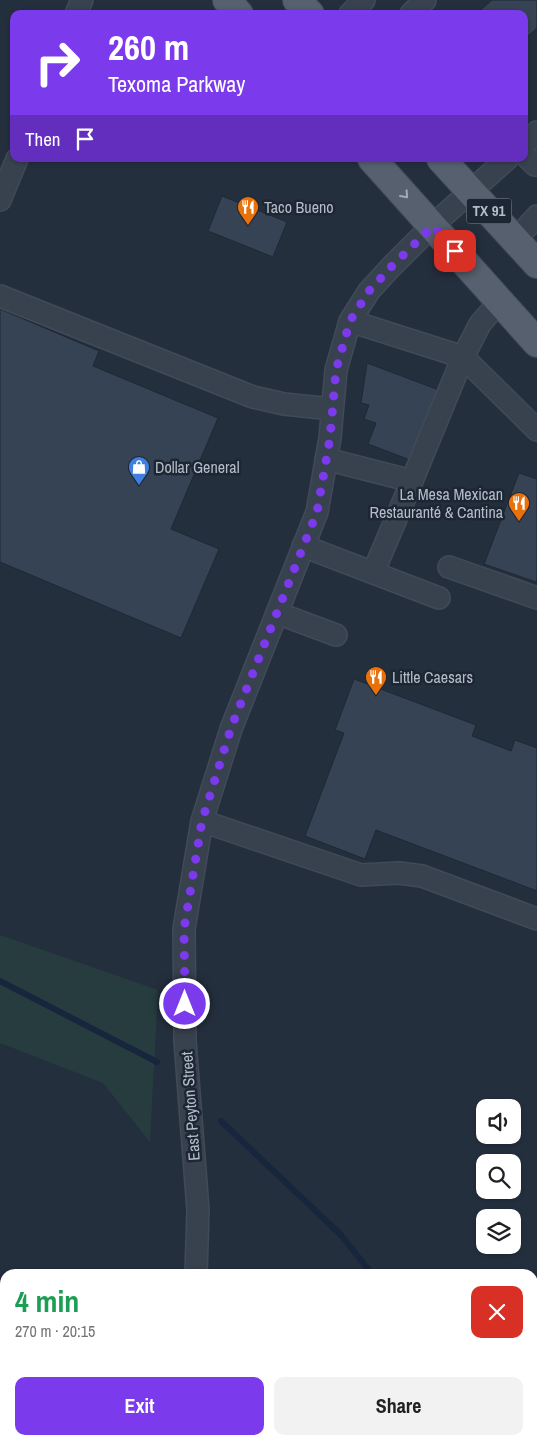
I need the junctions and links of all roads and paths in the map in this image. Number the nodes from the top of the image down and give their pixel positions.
1 (226, 0) edge
2 (297, 0) edge
3 (364, 0) edge
4 (425, 0) edge
5 (235, 10) edge
6 (306, 10) edge
7 (354, 10) edge
8 (415, 10) edge
9 (528, 146) edge
10 (16, 162) edge
11 (375, 162) edge
12 (444, 162) edge
13 (504, 162) edge
14 (537, 165) edge
15 (471, 191) junction
16 (0, 200) edge
17 (537, 216) edge
18 (433, 226) junction
19 (516, 240) junction
20 (537, 264) edge
21 (0, 296) edge
22 (500, 301) junction
23 (350, 321) junction
24 (537, 343) edge
25 (463, 357) junction
26 (332, 408) junction
27 (537, 430) edge
28 (326, 459) junction
29 (412, 480) junction
30 (304, 546) junction
31 (450, 567) dead end
32 (373, 573) junction
33 (438, 598) dead end
34 (537, 598) edge
35 (277, 613) junction
36 (336, 635) dead end
37 (202, 821) junction
38 (537, 919) edge
39 (196, 1269) edge

1 - 5 main road
2 - 6 main road
3 - 7 street
4 - 8 street
9 - 14 street
10 - 16 street
11 -> 18 main road
12 - 15 main road, TX 91
13 - 15 street, East Peyton Street
15 - 18 street, East Peyton Street
15 - 19 main road, TX 91
17 - 19 street
18 - 22 main road
18 - 23 street, East Peyton Street
19 - 20 main road, TX 91
21 - 26 street
22 - 24 main road
22 - 25 street
23 - 25 street
23 - 26 street, East Peyton Street
25 - 27 street
25 - 29 street
26 - 28 street, East Peyton Street
28 - 29 street
28 - 30 street, East Peyton Street
29 - 32 street
30 - 32 street
30 - 35 street, East Peyton Street
31 - 34 street
32 - 33 street
35 - 36 street
35 - 37 street, East Peyton Street
37 - 38 street
37 - 39 street, East Peyton Street

